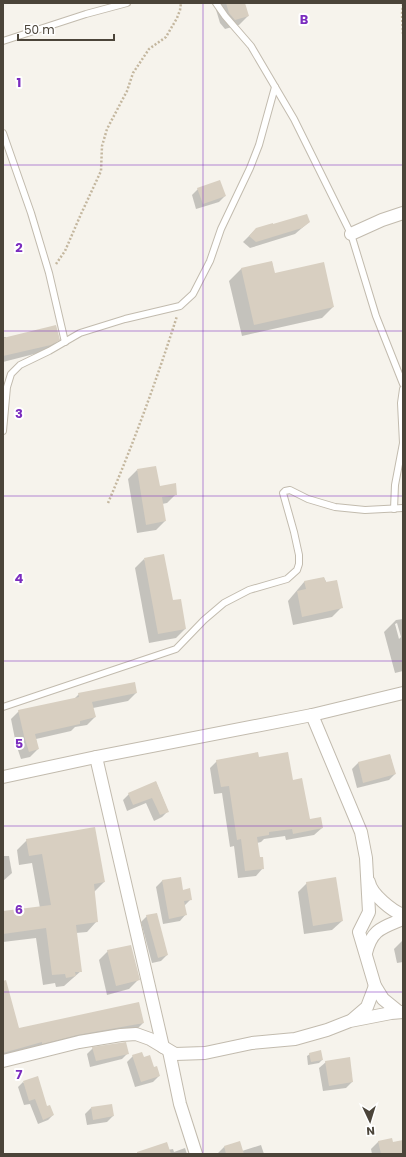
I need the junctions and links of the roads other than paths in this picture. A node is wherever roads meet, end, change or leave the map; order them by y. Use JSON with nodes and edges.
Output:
{"nodes":[{"id":1,"x":127,"y":3,"type":"edge"},
{"id":2,"x":216,"y":3,"type":"edge"},
{"id":3,"x":3,"y":42,"type":"edge"},
{"id":4,"x":275,"y":87,"type":"junction"},
{"id":5,"x":3,"y":133,"type":"edge"},
{"id":6,"x":403,"y":213,"type":"edge"},
{"id":7,"x":351,"y":234,"type":"junction"},
{"id":8,"x":65,"y":342,"type":"junction"},
{"id":9,"x":403,"y":384,"type":"edge"},
{"id":10,"x":403,"y":389,"type":"edge"},
{"id":11,"x":3,"y":431,"type":"edge"},
{"id":12,"x":403,"y":508,"type":"edge"},
{"id":13,"x":394,"y":509,"type":"junction"},
{"id":14,"x":403,"y":693,"type":"edge"},
{"id":15,"x":3,"y":707,"type":"edge"},
{"id":16,"x":312,"y":715,"type":"junction"},
{"id":17,"x":96,"y":757,"type":"junction"},
{"id":18,"x":3,"y":777,"type":"edge"},
{"id":19,"x":366,"y":858,"type":"junction"},
{"id":20,"x":403,"y":915,"type":"edge"},
{"id":21,"x":403,"y":919,"type":"edge"},
{"id":22,"x":366,"y":953,"type":"junction"},
{"id":23,"x":374,"y":986,"type":"junction"},
{"id":24,"x":401,"y":1012,"type":"edge"},
{"id":25,"x":350,"y":1021,"type":"junction"},
{"id":26,"x":166,"y":1049,"type":"junction"},
{"id":27,"x":3,"y":1061,"type":"edge"},
{"id":28,"x":196,"y":1154,"type":"edge"}],
"edges":[{"from":1,"to":3,"type":"lane"},
{"from":2,"to":4,"type":"lane"},
{"from":4,"to":7,"type":"lane"},
{"from":4,"to":8,"type":"lane"},
{"from":5,"to":8,"type":"lane"},
{"from":6,"to":7,"type":"street"},
{"from":7,"to":9,"type":"lane"},
{"from":8,"to":11,"type":"lane"},
{"from":10,"to":13,"type":"lane"},
{"from":12,"to":13,"type":"lane"},
{"from":13,"to":15,"type":"lane"},
{"from":14,"to":16,"type":"street"},
{"from":16,"to":17,"type":"street"},
{"from":16,"to":19,"type":"street"},
{"from":17,"to":18,"type":"street"},
{"from":17,"to":26,"type":"street"},
{"from":19,"to":20,"type":"street"},
{"from":19,"to":22,"type":"street"},
{"from":21,"to":22,"type":"street"},
{"from":22,"to":23,"type":"street"},
{"from":23,"to":24,"type":"street"},
{"from":23,"to":25,"type":"street"},
{"from":24,"to":25,"type":"street"},
{"from":25,"to":26,"type":"street"},
{"from":26,"to":27,"type":"street"},
{"from":26,"to":28,"type":"street"}]}
